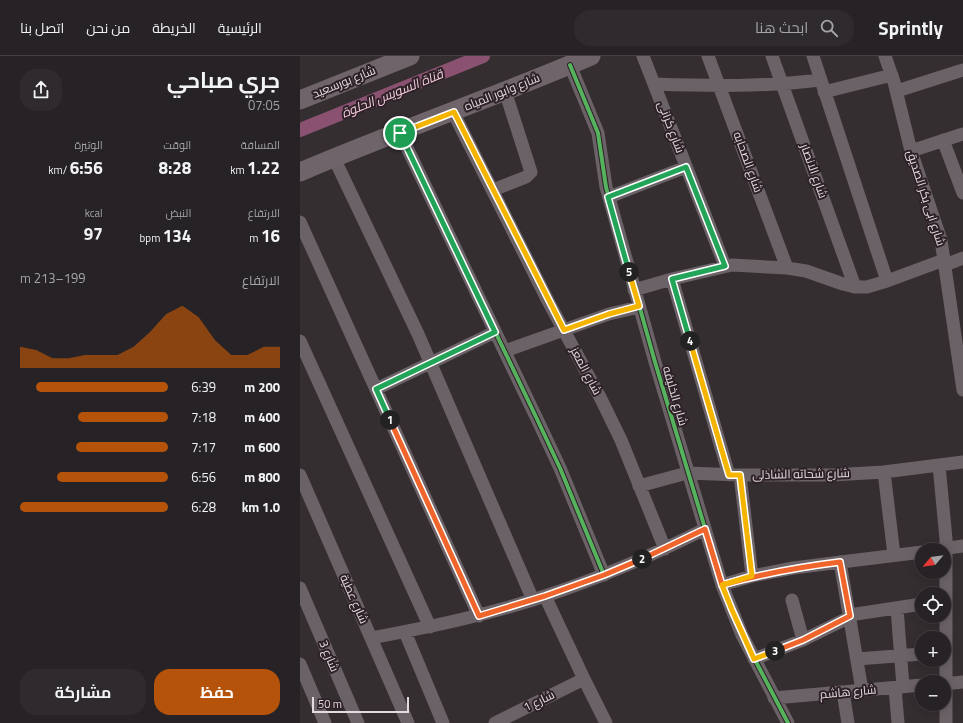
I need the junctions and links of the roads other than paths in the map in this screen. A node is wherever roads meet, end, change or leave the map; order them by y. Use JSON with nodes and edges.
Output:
{"nodes":[{"id":1,"x":410,"y":56,"type":"edge"},
{"id":2,"x":591,"y":56,"type":"edge"},
{"id":3,"x":643,"y":56,"type":"edge"},
{"id":4,"x":708,"y":56,"type":"edge"},
{"id":5,"x":772,"y":56,"type":"edge"},
{"id":6,"x":812,"y":56,"type":"edge"},
{"id":7,"x":885,"y":56,"type":"edge"},
{"id":8,"x":570,"y":65,"type":"junction"},
{"id":9,"x":963,"y":70,"type":"edge"},
{"id":10,"x":892,"y":75,"type":"junction"},
{"id":11,"x":820,"y":80,"type":"junction"},
{"id":12,"x":655,"y":84,"type":"junction"},
{"id":13,"x":782,"y":84,"type":"junction"},
{"id":14,"x":720,"y":86,"type":"junction"},
{"id":15,"x":505,"y":91,"type":"junction"},
{"id":16,"x":897,"y":91,"type":"junction"},
{"id":17,"x":824,"y":92,"type":"junction"},
{"id":18,"x":300,"y":100,"type":"edge"},
{"id":19,"x":454,"y":112,"type":"junction"},
{"id":20,"x":400,"y":133,"type":"junction"},
{"id":21,"x":963,"y":134,"type":"edge"},
{"id":22,"x":943,"y":140,"type":"junction"},
{"id":23,"x":910,"y":151,"type":"junction"},
{"id":24,"x":334,"y":158,"type":"junction"},
{"id":25,"x":686,"y":167,"type":"junction"},
{"id":26,"x":300,"y":172,"type":"edge"},
{"id":27,"x":493,"y":190,"type":"junction"},
{"id":28,"x":963,"y":193,"type":"edge"},
{"id":29,"x":608,"y":197,"type":"junction"},
{"id":30,"x":300,"y":222,"type":"edge"},
{"id":31,"x":963,"y":258,"type":"edge"},
{"id":32,"x":944,"y":263,"type":"junction"},
{"id":33,"x":725,"y":266,"type":"junction"},
{"id":34,"x":787,"y":268,"type":"junction"},
{"id":35,"x":672,"y":279,"type":"junction"},
{"id":36,"x":888,"y":281,"type":"junction"},
{"id":37,"x":855,"y":287,"type":"junction"},
{"id":38,"x":634,"y":290,"type":"junction"},
{"id":39,"x":639,"y":306,"type":"junction"},
{"id":40,"x":564,"y":330,"type":"junction"},
{"id":41,"x":495,"y":332,"type":"junction"},
{"id":42,"x":300,"y":341,"type":"edge"},
{"id":43,"x":505,"y":351,"type":"junction"},
{"id":44,"x":430,"y":363,"type":"junction"},
{"id":45,"x":963,"y":385,"type":"edge"},
{"id":46,"x":376,"y":389,"type":"junction"},
{"id":47,"x":963,"y":462,"type":"edge"},
{"id":48,"x":939,"y":466,"type":"junction"},
{"id":49,"x":884,"y":472,"type":"junction"},
{"id":50,"x":687,"y":473,"type":"junction"},
{"id":51,"x":300,"y":475,"type":"edge"},
{"id":52,"x":735,"y":475,"type":"junction"},
{"id":53,"x":639,"y":486,"type":"junction"},
{"id":54,"x":705,"y":529,"type":"junction"},
{"id":55,"x":942,"y":543,"type":"edge"},
{"id":56,"x":963,"y":546,"type":"edge"},
{"id":57,"x":951,"y":548,"type":"edge"},
{"id":58,"x":665,"y":549,"type":"junction"},
{"id":59,"x":915,"y":553,"type":"edge"},
{"id":60,"x":894,"y":555,"type":"junction"},
{"id":61,"x":840,"y":562,"type":"junction"},
{"id":62,"x":604,"y":575,"type":"junction"},
{"id":63,"x":752,"y":576,"type":"junction"},
{"id":64,"x":722,"y":585,"type":"junction"},
{"id":65,"x":300,"y":588,"type":"edge"},
{"id":66,"x":539,"y":598,"type":"junction"},
{"id":67,"x":792,"y":600,"type":"dead end"},
{"id":68,"x":915,"y":605,"type":"edge"},
{"id":69,"x":897,"y":608,"type":"junction"},
{"id":70,"x":479,"y":616,"type":"junction"},
{"id":71,"x":850,"y":616,"type":"junction"},
{"id":72,"x":430,"y":627,"type":"junction"},
{"id":73,"x":405,"y":632,"type":"junction"},
{"id":74,"x":371,"y":638,"type":"junction"},
{"id":75,"x":803,"y":640,"type":"junction"},
{"id":76,"x":915,"y":654,"type":"edge"},
{"id":77,"x":901,"y":655,"type":"junction"},
{"id":78,"x":754,"y":659,"type":"junction"},
{"id":79,"x":857,"y":659,"type":"junction"},
{"id":80,"x":300,"y":664,"type":"edge"},
{"id":81,"x":584,"y":679,"type":"junction"},
{"id":82,"x":963,"y":682,"type":"edge"},
{"id":83,"x":951,"y":683,"type":"edge"},
{"id":84,"x":915,"y":686,"type":"edge"},
{"id":85,"x":899,"y":687,"type":"junction"},
{"id":86,"x":862,"y":690,"type":"junction"},
{"id":87,"x":843,"y":692,"type":"junction"},
{"id":88,"x":774,"y":698,"type":"junction"},
{"id":89,"x":946,"y":711,"type":"edge"},
{"id":90,"x":518,"y":718,"type":"edge"},
{"id":91,"x":325,"y":723,"type":"edge"},
{"id":92,"x":358,"y":723,"type":"edge"},
{"id":93,"x":408,"y":723,"type":"edge"},
{"id":94,"x":443,"y":723,"type":"edge"},
{"id":95,"x":495,"y":723,"type":"edge"},
{"id":96,"x":606,"y":723,"type":"edge"},
{"id":97,"x":788,"y":723,"type":"edge"},
{"id":98,"x":848,"y":723,"type":"edge"},
{"id":99,"x":898,"y":723,"type":"edge"},
{"id":100,"x":946,"y":723,"type":"edge"}],
"edges":[{"from":1,"to":18,"type":"main road","name":"شارع بورسعيد"},
{"from":2,"to":8,"type":"main road","name":"شارع وابور المياه"},
{"from":3,"to":12,"type":"street","name":"شارع كرانى"},
{"from":4,"to":14,"type":"street","name":"شارع الصحابه"},
{"from":5,"to":13,"type":"street","name":"شارع الانصار"},
{"from":6,"to":11,"type":"street"},
{"from":7,"to":10,"type":"street","name":"شارع ابى بكر الصديق"},
{"from":8,"to":15,"type":"main road","name":"شارع وابور المياه"},
{"from":8,"to":29,"type":"street","name":"شارع الخليفه"},
{"from":9,"to":16,"type":"street"},
{"from":10,"to":16,"type":"street","name":"شارع ابى بكر الصديق"},
{"from":10,"to":17,"type":"street"},
{"from":11,"to":13,"type":"street"},
{"from":11,"to":17,"type":"street"},
{"from":12,"to":14,"type":"street"},
{"from":12,"to":25,"type":"street","name":"شارع كرانى"},
{"from":13,"to":14,"type":"street"},
{"from":13,"to":37,"type":"street","name":"شارع الانصار"},
{"from":14,"to":34,"type":"street","name":"شارع الصحابه"},
{"from":15,"to":19,"type":"main road","name":"شارع وابور المياه"},
{"from":15,"to":27,"type":"street"},
{"from":16,"to":23,"type":"street","name":"شارع ابى بكر الصديق"},
{"from":17,"to":36,"type":"street"},
{"from":19,"to":20,"type":"main road","name":"شارع وابور المياه"},
{"from":19,"to":27,"type":"street","name":"شارع المعز"},
{"from":20,"to":24,"type":"main road","name":"شارع وابور المياه"},
{"from":20,"to":41,"type":"street"},
{"from":21,"to":22,"type":"street"},
{"from":22,"to":23,"type":"street"},
{"from":22,"to":28,"type":"street"},
{"from":23,"to":32,"type":"street","name":"شارع ابى بكر الصديق"},
{"from":24,"to":26,"type":"main road","name":"شارع وابور المياه"},
{"from":24,"to":44,"type":"street"},
{"from":25,"to":29,"type":"street"},
{"from":25,"to":33,"type":"street","name":"شارع كرانى"},
{"from":27,"to":40,"type":"street","name":"شارع المعز"},
{"from":29,"to":38,"type":"street","name":"شارع الخليفه"},
{"from":30,"to":46,"type":"street"},
{"from":31,"to":32,"type":"street"},
{"from":32,"to":36,"type":"street"},
{"from":32,"to":45,"type":"street","name":"شارع ابى بكر الصديق"},
{"from":33,"to":34,"type":"street"},
{"from":33,"to":35,"type":"street"},
{"from":34,"to":37,"type":"street"},
{"from":35,"to":38,"type":"street"},
{"from":35,"to":52,"type":"street"},
{"from":36,"to":37,"type":"street"},
{"from":38,"to":39,"type":"street","name":"شارع الخليفه"},
{"from":39,"to":40,"type":"street"},
{"from":39,"to":50,"type":"street","name":"شارع الخليفه"},
{"from":40,"to":43,"type":"street"},
{"from":40,"to":53,"type":"street","name":"شارع المعز"},
{"from":41,"to":43,"type":"street"},
{"from":41,"to":44,"type":"street"},
{"from":42,"to":72,"type":"street"},
{"from":43,"to":62,"type":"street"},
{"from":44,"to":46,"type":"street"},
{"from":44,"to":66,"type":"street"},
{"from":46,"to":70,"type":"street"},
{"from":47,"to":48,"type":"street","name":"شارع شحاته الشاذلى"},
{"from":48,"to":49,"type":"street","name":"شارع شحاته الشاذلى"},
{"from":48,"to":55,"type":"street"},
{"from":49,"to":52,"type":"street","name":"شارع شحاته الشاذلى"},
{"from":49,"to":60,"type":"street"},
{"from":50,"to":52,"type":"street","name":"شارع شحاته الشاذلى"},
{"from":50,"to":53,"type":"street","name":"شارع شحاته الشاذلى"},
{"from":50,"to":54,"type":"street","name":"شارع الخليفه"},
{"from":51,"to":74,"type":"street","name":"شارع عطية"},
{"from":52,"to":63,"type":"street"},
{"from":53,"to":58,"type":"street","name":"شارع المعز"},
{"from":54,"to":58,"type":"street"},
{"from":54,"to":64,"type":"street","name":"شارع الخليفه"},
{"from":56,"to":57,"type":"street"},
{"from":58,"to":62,"type":"street"},
{"from":59,"to":60,"type":"street"},
{"from":60,"to":61,"type":"street"},
{"from":61,"to":63,"type":"street"},
{"from":61,"to":71,"type":"street"},
{"from":62,"to":66,"type":"street"},
{"from":63,"to":64,"type":"street"},
{"from":64,"to":78,"type":"street","name":"شارع الخليفه"},
{"from":65,"to":92,"type":"street","name":"شارع 3"},
{"from":66,"to":70,"type":"street"},
{"from":66,"to":81,"type":"street"},
{"from":67,"to":75,"type":"street"},
{"from":68,"to":69,"type":"street"},
{"from":69,"to":71,"type":"street"},
{"from":69,"to":77,"type":"street"},
{"from":70,"to":72,"type":"street"},
{"from":71,"to":75,"type":"street"},
{"from":71,"to":79,"type":"street"},
{"from":72,"to":73,"type":"street"},
{"from":73,"to":74,"type":"street"},
{"from":73,"to":94,"type":"street"},
{"from":74,"to":93,"type":"street","name":"شارع عطية"},
{"from":75,"to":78,"type":"street"},
{"from":76,"to":77,"type":"street"},
{"from":77,"to":79,"type":"street"},
{"from":77,"to":85,"type":"street"},
{"from":78,"to":88,"type":"street","name":"شارع الخليفه"},
{"from":79,"to":86,"type":"street"},
{"from":80,"to":91,"type":"street"},
{"from":81,"to":90,"type":"street","name":"شارع 1"},
{"from":81,"to":96,"type":"street"},
{"from":82,"to":83,"type":"street"},
{"from":84,"to":85,"type":"street","name":"شارع هاشم"},
{"from":85,"to":86,"type":"street","name":"شارع هاشم"},
{"from":85,"to":99,"type":"street"},
{"from":86,"to":87,"type":"street","name":"شارع هاشم"},
{"from":87,"to":88,"type":"street","name":"شارع هاشم"},
{"from":87,"to":98,"type":"street"},
{"from":88,"to":97,"type":"street","name":"شارع الخليفه"},
{"from":89,"to":100,"type":"street"},
{"from":90,"to":95,"type":"street","name":"شارع 1"}]}
